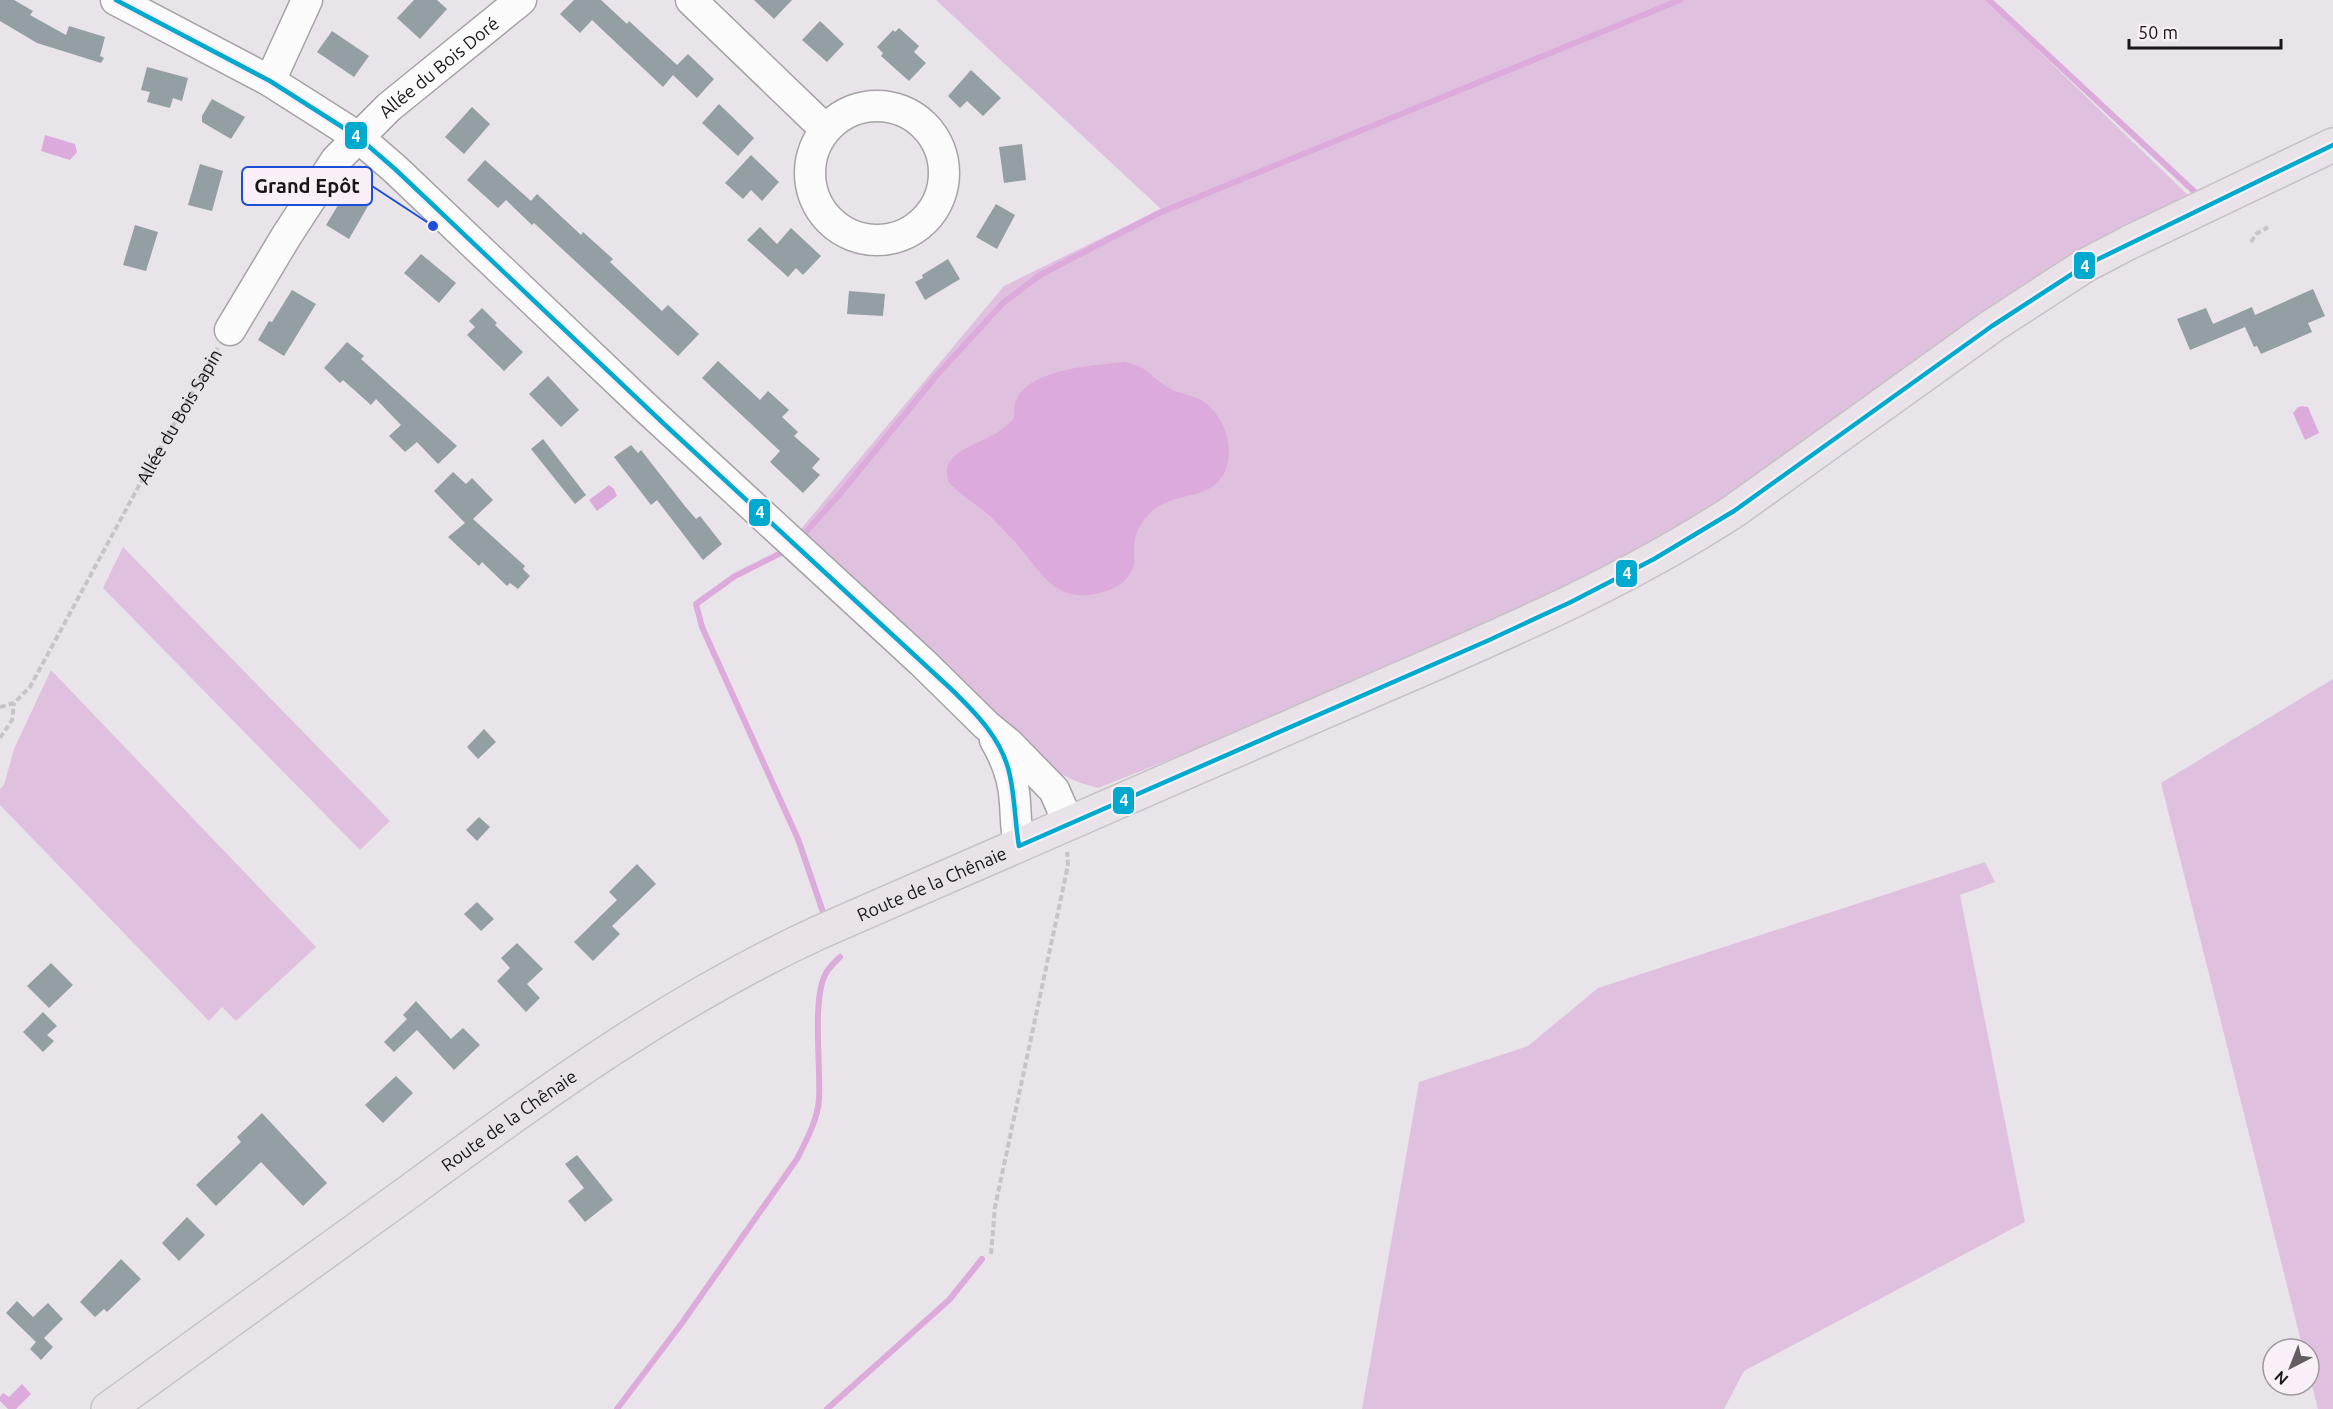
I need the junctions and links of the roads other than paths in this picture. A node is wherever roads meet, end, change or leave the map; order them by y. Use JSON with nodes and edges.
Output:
{"nodes":[{"id":1,"x":116,"y":0,"type":"edge"},
{"id":2,"x":307,"y":0,"type":"edge"},
{"id":3,"x":520,"y":0,"type":"edge"},
{"id":4,"x":691,"y":0,"type":"edge"},
{"id":5,"x":270,"y":81,"type":"junction"},
{"id":6,"x":825,"y":129,"type":"junction"},
{"id":7,"x":358,"y":137,"type":"junction"},
{"id":8,"x":2333,"y":145,"type":"edge"},
{"id":9,"x":230,"y":330,"type":"road end"},
{"id":10,"x":986,"y":725,"type":"junction"},
{"id":11,"x":1065,"y":826,"type":"junction"},
{"id":12,"x":1019,"y":846,"type":"junction"},
{"id":13,"x":108,"y":1409,"type":"edge"}],
"edges":[{"from":1,"to":5,"type":"street"},
{"from":2,"to":5,"type":"street"},
{"from":3,"to":7,"type":"street","name":"Allée du Bois Doré"},
{"from":4,"to":6,"type":"street"},
{"from":5,"to":7,"type":"street"},
{"from":6,"to":6,"type":"street"},
{"from":7,"to":9,"type":"street","name":"Allée du Bois Sapin"},
{"from":7,"to":10,"type":"street"},
{"from":8,"to":11,"type":"main road","name":"Route de la Chênaie"},
{"from":10,"to":11,"type":"street"},
{"from":10,"to":12,"type":"street"},
{"from":11,"to":12,"type":"main road","name":"Route de la Chênaie"},
{"from":12,"to":13,"type":"main road","name":"Route de la Chênaie"}]}
